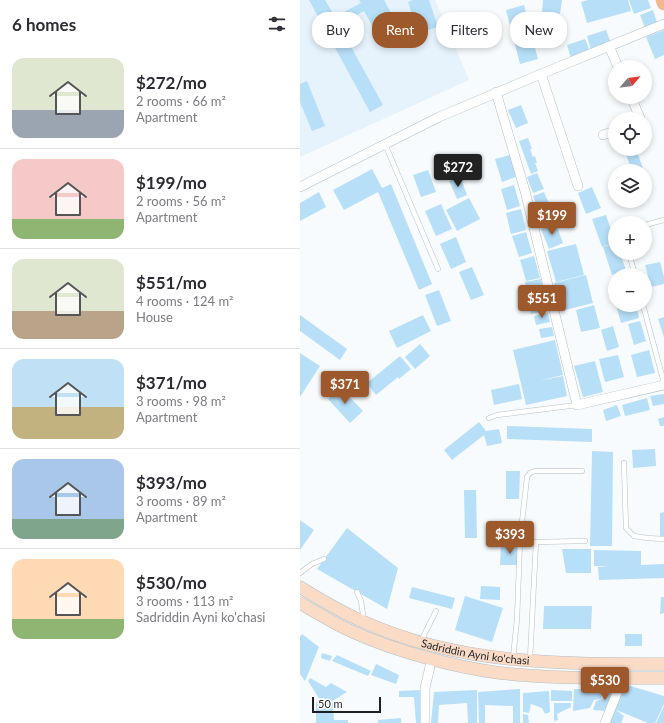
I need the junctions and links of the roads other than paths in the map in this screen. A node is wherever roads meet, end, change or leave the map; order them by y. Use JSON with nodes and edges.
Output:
{"nodes":[{"id":1,"x":663,"y":0,"type":"edge"},
{"id":2,"x":664,"y":3,"type":"edge"},
{"id":3,"x":664,"y":24,"type":"edge"},
{"id":4,"x":609,"y":46,"type":"junction"},
{"id":5,"x":615,"y":60,"type":"edge"},
{"id":6,"x":541,"y":74,"type":"junction"},
{"id":7,"x":496,"y":92,"type":"junction"},
{"id":8,"x":608,"y":133,"type":"edge"},
{"id":9,"x":603,"y":135,"type":"dead end"},
{"id":10,"x":385,"y":144,"type":"junction"},
{"id":11,"x":578,"y":186,"type":"dead end"},
{"id":12,"x":300,"y":187,"type":"edge"},
{"id":13,"x":664,"y":220,"type":"edge"},
{"id":14,"x":652,"y":223,"type":"edge"},
{"id":15,"x":438,"y":269,"type":"dead end"},
{"id":16,"x":645,"y":312,"type":"edge"},
{"id":17,"x":664,"y":384,"type":"edge"},
{"id":18,"x":577,"y":404,"type":"junction"},
{"id":19,"x":489,"y":418,"type":"dead end"},
{"id":20,"x":624,"y":463,"type":"dead end"},
{"id":21,"x":582,"y":471,"type":"dead end"},
{"id":22,"x":664,"y":539,"type":"edge"},
{"id":23,"x":520,"y":540,"type":"junction"},
{"id":24,"x":585,"y":541,"type":"dead end"},
{"id":25,"x":536,"y":542,"type":"junction"},
{"id":26,"x":324,"y":559,"type":"dead end"},
{"id":27,"x":300,"y":573,"type":"edge"},
{"id":28,"x":300,"y":587,"type":"edge"},
{"id":29,"x":357,"y":592,"type":"dead end"},
{"id":30,"x":300,"y":603,"type":"edge"},
{"id":31,"x":436,"y":610,"type":"dead end"},
{"id":32,"x":364,"y":622,"type":"junction"},
{"id":33,"x":421,"y":642,"type":"junction"},
{"id":34,"x":432,"y":658,"type":"junction"},
{"id":35,"x":513,"y":660,"type":"junction"},
{"id":36,"x":530,"y":661,"type":"junction"},
{"id":37,"x":664,"y":664,"type":"edge"},
{"id":38,"x":623,"y":678,"type":"junction"},
{"id":39,"x":664,"y":678,"type":"edge"},
{"id":40,"x":425,"y":723,"type":"edge"},
{"id":41,"x":605,"y":723,"type":"edge"}],
"edges":[{"from":1,"to":2,"type":"main road"},
{"from":3,"to":4,"type":"street"},
{"from":4,"to":5,"type":"street"},
{"from":4,"to":6,"type":"street"},
{"from":6,"to":7,"type":"street"},
{"from":6,"to":11,"type":"street"},
{"from":7,"to":10,"type":"street"},
{"from":7,"to":18,"type":"street"},
{"from":8,"to":9,"type":"street"},
{"from":10,"to":12,"type":"street"},
{"from":10,"to":15,"type":"lane"},
{"from":13,"to":14,"type":"lane"},
{"from":16,"to":17,"type":"lane"},
{"from":17,"to":18,"type":"street"},
{"from":18,"to":19,"type":"lane"},
{"from":20,"to":22,"type":"lane"},
{"from":21,"to":23,"type":"lane"},
{"from":23,"to":25,"type":"lane"},
{"from":23,"to":35,"type":"lane"},
{"from":24,"to":25,"type":"lane"},
{"from":25,"to":36,"type":"lane"},
{"from":26,"to":27,"type":"lane"},
{"from":28,"to":32,"type":"main road","name":"Sadriddin Ayni ko'chasi"},
{"from":29,"to":32,"type":"lane"},
{"from":30,"to":34,"type":"main road","name":"Sadriddin Ayni ko'chasi"},
{"from":31,"to":33,"type":"lane"},
{"from":32,"to":33,"type":"main road","name":"Sadriddin Ayni ko'chasi"},
{"from":33,"to":35,"type":"main road","name":"Sadriddin Ayni ko'chasi"},
{"from":34,"to":38,"type":"main road","name":"Sadriddin Ayni ko'chasi"},
{"from":34,"to":40,"type":"street"},
{"from":35,"to":36,"type":"main road","name":"Sadriddin Ayni ko'chasi"},
{"from":36,"to":37,"type":"main road","name":"Sadriddin Ayni ko'chasi"},
{"from":38,"to":39,"type":"main road","name":"Sadriddin Ayni ko'chasi"},
{"from":38,"to":41,"type":"street"}]}
